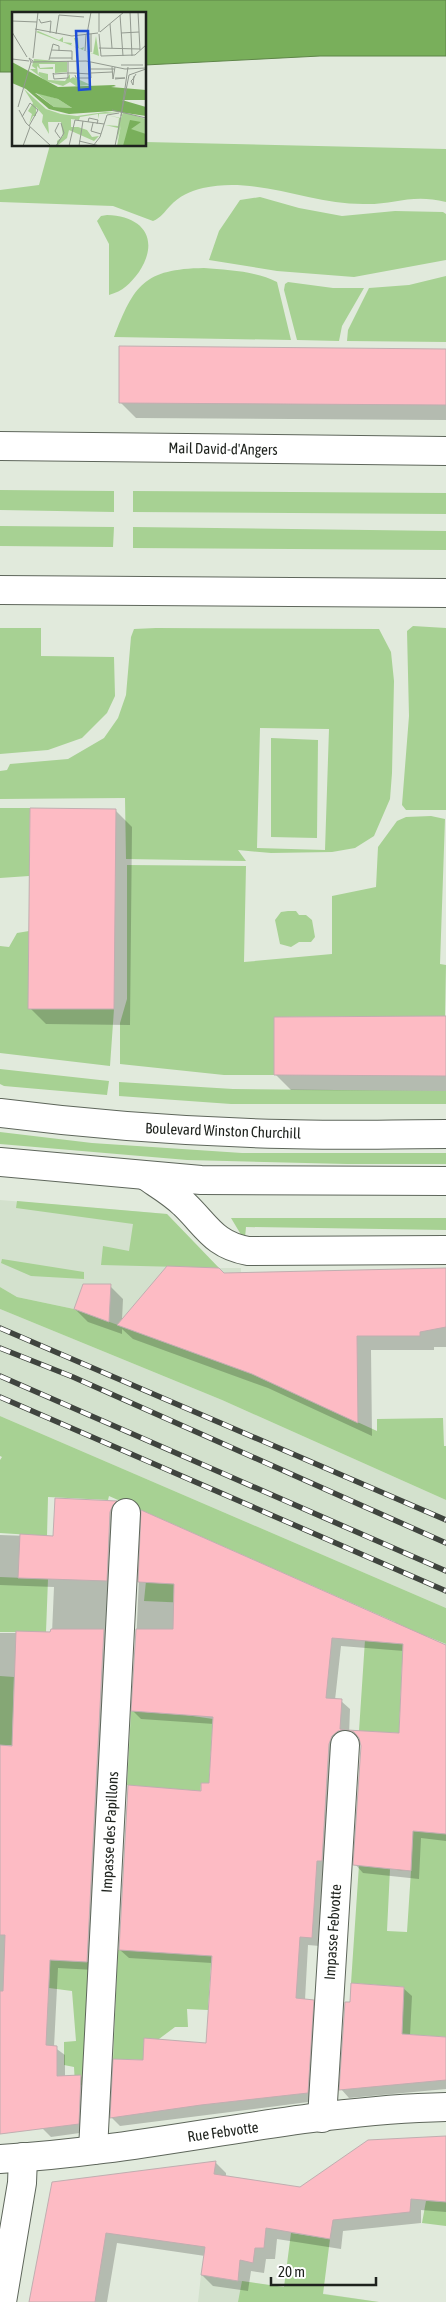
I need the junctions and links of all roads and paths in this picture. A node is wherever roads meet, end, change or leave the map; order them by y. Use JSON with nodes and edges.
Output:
{"nodes":[{"id":1,"x":0,"y":446,"type":"edge"},
{"id":2,"x":446,"y":451,"type":"edge"},
{"id":3,"x":0,"y":590,"type":"edge"},
{"id":4,"x":446,"y":593,"type":"edge"},
{"id":5,"x":0,"y":1113,"type":"edge"},
{"id":6,"x":446,"y":1134,"type":"edge"},
{"id":7,"x":0,"y":1162,"type":"edge"},
{"id":8,"x":146,"y":1176,"type":"junction"},
{"id":9,"x":446,"y":1181,"type":"edge"},
{"id":10,"x":446,"y":1250,"type":"edge"},
{"id":11,"x":126,"y":1513,"type":"dead end"},
{"id":12,"x":345,"y":1746,"type":"dead end"},
{"id":13,"x":446,"y":2107,"type":"edge"},
{"id":14,"x":322,"y":2118,"type":"junction"},
{"id":15,"x":93,"y":2150,"type":"junction"},
{"id":16,"x":11,"y":2158,"type":"edge"},
{"id":17,"x":2,"y":2302,"type":"edge"}],
"edges":[{"from":1,"to":2,"type":"street","name":"Mail David-d'Angers"},
{"from":3,"to":4,"type":"street"},
{"from":5,"to":6,"type":"street","name":"Boulevard Winston Churchill"},
{"from":7,"to":8,"type":"street"},
{"from":8,"to":9,"type":"street"},
{"from":8,"to":10,"type":"street"},
{"from":11,"to":15,"type":"street","name":"Impasse des Papillons"},
{"from":12,"to":14,"type":"street","name":"Impasse Febvotte"},
{"from":13,"to":14,"type":"street","name":"Rue Febvotte"},
{"from":14,"to":15,"type":"street","name":"Rue Febvotte"},
{"from":15,"to":16,"type":"street","name":"Rue Febvotte"},
{"from":16,"to":17,"type":"street"}]}
